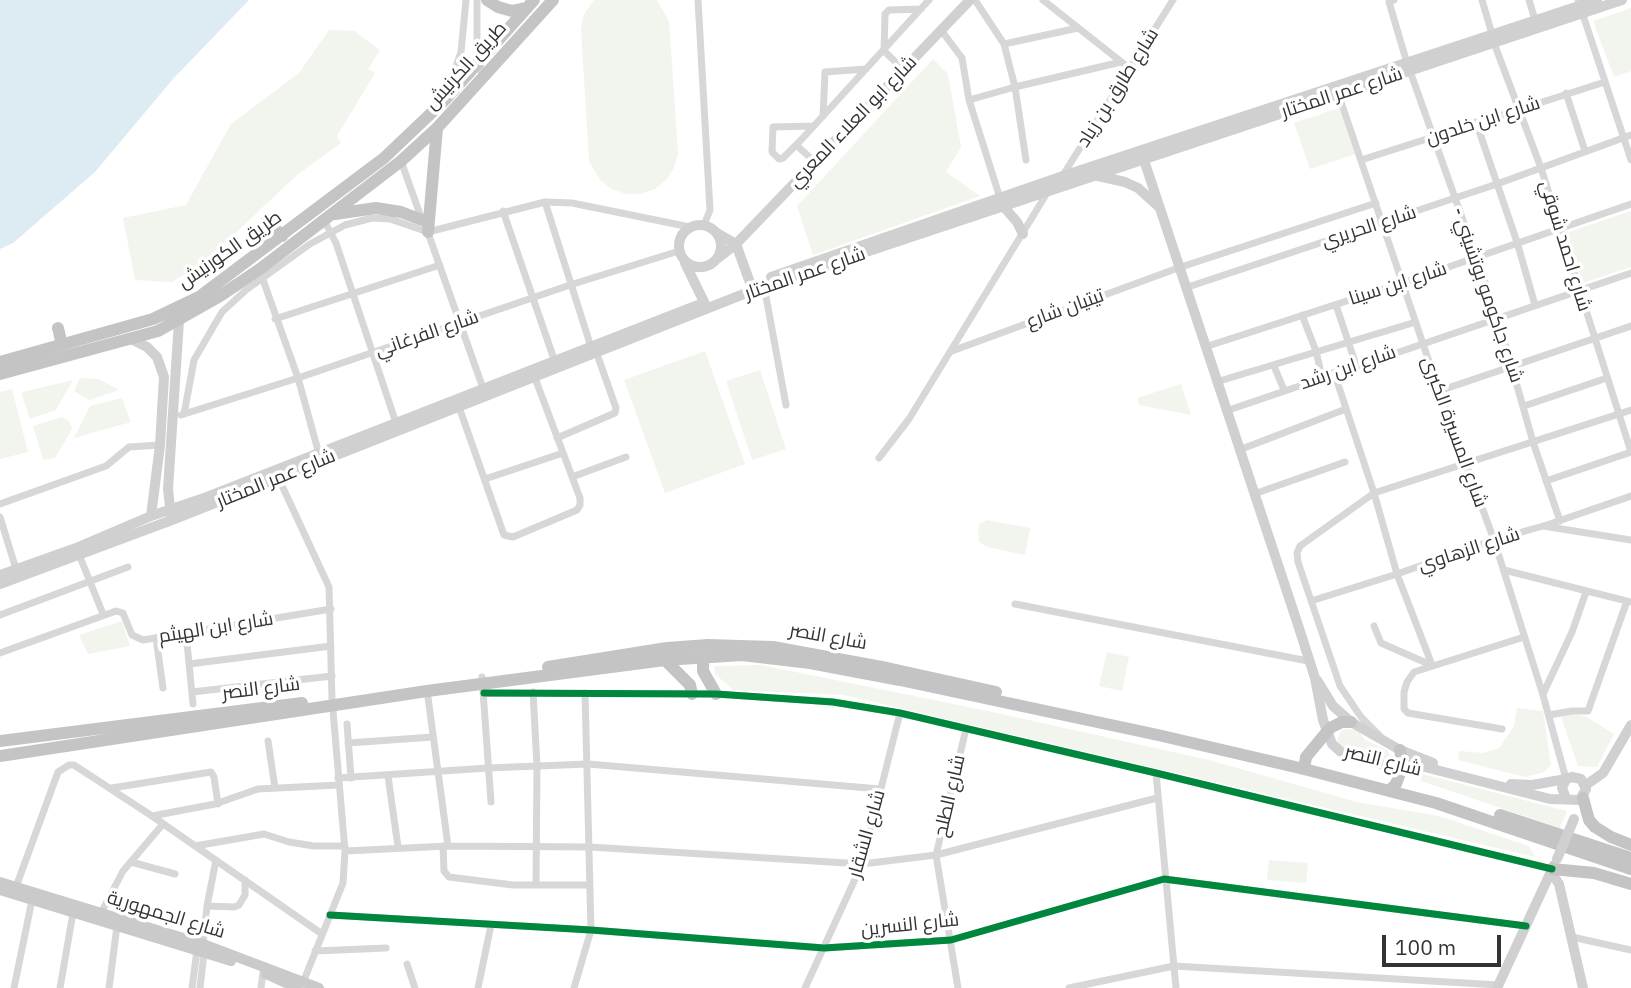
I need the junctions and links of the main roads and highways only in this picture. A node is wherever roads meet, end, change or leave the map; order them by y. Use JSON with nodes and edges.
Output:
{"nodes":[{"id":1,"x":487,"y":0,"type":"edge"},
{"id":2,"x":553,"y":0,"type":"edge"},
{"id":3,"x":972,"y":0,"type":"edge"},
{"id":4,"x":1597,"y":0,"type":"edge"},
{"id":5,"x":1622,"y":0,"type":"edge"},
{"id":6,"x":531,"y":4,"type":"edge"},
{"id":7,"x":1580,"y":6,"type":"edge"},
{"id":8,"x":1493,"y":38,"type":"junction"},
{"id":9,"x":444,"y":101,"type":"joint"},
{"id":10,"x":436,"y":128,"type":"junction"},
{"id":11,"x":1142,"y":154,"type":"junction"},
{"id":12,"x":1094,"y":176,"type":"junction"},
{"id":13,"x":1002,"y":202,"type":"junction"},
{"id":14,"x":1159,"y":207,"type":"junction"},
{"id":15,"x":267,"y":220,"type":"dead end"},
{"id":16,"x":328,"y":222,"type":"junction"},
{"id":17,"x":717,"y":233,"type":"junction"},
{"id":18,"x":1023,"y":234,"type":"road end"},
{"id":19,"x":282,"y":236,"type":"junction"},
{"id":20,"x":736,"y":244,"type":"junction"},
{"id":21,"x":681,"y":255,"type":"junction"},
{"id":22,"x":718,"y":258,"type":"junction"},
{"id":23,"x":752,"y":288,"type":"junction"},
{"id":24,"x":706,"y":305,"type":"junction"},
{"id":25,"x":179,"y":321,"type":"junction"},
{"id":26,"x":58,"y":328,"type":"dead end"},
{"id":27,"x":131,"y":339,"type":"junction"},
{"id":28,"x":62,"y":345,"type":"junction"},
{"id":29,"x":594,"y":351,"type":"junction"},
{"id":30,"x":0,"y":362,"type":"edge"},
{"id":31,"x":0,"y":374,"type":"edge"},
{"id":32,"x":484,"y":393,"type":"junction"},
{"id":33,"x":232,"y":491,"type":"junction"},
{"id":34,"x":171,"y":515,"type":"junction"},
{"id":35,"x":151,"y":516,"type":"junction"},
{"id":36,"x":78,"y":551,"type":"junction"},
{"id":37,"x":0,"y":575,"type":"edge"},
{"id":38,"x":0,"y":584,"type":"edge"},
{"id":39,"x":702,"y":657,"type":"junction"},
{"id":40,"x":665,"y":660,"type":"junction"},
{"id":41,"x":1315,"y":678,"type":"junction"},
{"id":42,"x":483,"y":685,"type":"junction"},
{"id":43,"x":692,"y":694,"type":"road end"},
{"id":44,"x":716,"y":694,"type":"road end"},
{"id":45,"x":333,"y":703,"type":"junction"},
{"id":46,"x":1351,"y":722,"type":"junction"},
{"id":47,"x":1631,"y":725,"type":"edge"},
{"id":48,"x":1326,"y":731,"type":"junction"},
{"id":49,"x":0,"y":741,"type":"edge"},
{"id":50,"x":1394,"y":747,"type":"junction"},
{"id":51,"x":8,"y":756,"type":"edge"},
{"id":52,"x":1304,"y":765,"type":"junction"},
{"id":53,"x":1403,"y":765,"type":"junction"},
{"id":54,"x":1566,"y":779,"type":"junction"},
{"id":55,"x":1393,"y":787,"type":"junction"},
{"id":56,"x":1577,"y":796,"type":"junction"},
{"id":57,"x":1631,"y":845,"type":"edge"},
{"id":58,"x":1631,"y":858,"type":"edge"},
{"id":59,"x":1553,"y":868,"type":"junction"},
{"id":60,"x":1631,"y":869,"type":"edge"},
{"id":61,"x":0,"y":882,"type":"edge"},
{"id":62,"x":1631,"y":884,"type":"edge"},
{"id":63,"x":0,"y":890,"type":"edge"},
{"id":64,"x":202,"y":949,"type":"junction"},
{"id":65,"x":300,"y":986,"type":"edge"},
{"id":66,"x":1498,"y":986,"type":"edge"},
{"id":67,"x":319,"y":988,"type":"edge"},
{"id":68,"x":1583,"y":988,"type":"edge"}],
"edges":[{"from":1,"to":6,"type":"highway"},
{"from":2,"to":10,"type":"highway","name":"طريق الكرنيش"},
{"from":3,"to":20,"type":"main road","name":"شارع ابو العلاء المعري"},
{"from":4,"to":7,"type":"main road","name":"شارع عمر المختار"},
{"from":5,"to":7,"type":"main road","name":"شارع عمر المختار"},
{"from":6,"to":9,"type":"highway","name":"طريق الكرنيش"},
{"from":7,"to":8,"type":"main road","name":"شارع عمر المختار"},
{"from":7,"to":8,"type":"main road","name":"شارع عمر المختار"},
{"from":8,"to":11,"type":"main road","name":"شارع عمر المختار"},
{"from":9,"to":19,"type":"highway","name":"طريق الكورنيش"},
{"from":10,"to":16,"type":"highway","name":"طريق الكورنيش"},
{"from":10,"to":16,"type":"highway"},
{"from":11,"to":12,"type":"main road","name":"شارع عمر المختار"},
{"from":11,"to":13,"type":"main road","name":"شارع عمر المختار"},
{"from":11,"to":14,"type":"main road"},
{"from":12,"to":13,"type":"main road","name":"شارع عمر المختار"},
{"from":12,"to":14,"type":"main road"},
{"from":13,"to":18,"type":"main road"},
{"from":13,"to":23,"type":"main road","name":"شارع عمر المختار"},
{"from":13,"to":23,"type":"main road","name":"شارع عمر المختار"},
{"from":14,"to":41,"type":"main road"},
{"from":15,"to":19,"type":"highway"},
{"from":16,"to":25,"type":"highway","name":"طريق الكورنيش"},
{"from":17,"to":20,"type":"main road"},
{"from":17,"to":21,"type":"main road"},
{"from":17,"to":22,"type":"main road"},
{"from":19,"to":28,"type":"highway","name":"طريق الكورنيش"},
{"from":20,"to":22,"type":"main road","name":"شارع ابو العلاء المعري"},
{"from":20,"to":23,"type":"main road"},
{"from":21,"to":22,"type":"main road"},
{"from":21,"to":24,"type":"main road"},
{"from":23,"to":24,"type":"main road","name":"شارع عمر المختار"},
{"from":24,"to":29,"type":"main road","name":"شارع عمر المختار"},
{"from":25,"to":27,"type":"highway","name":"طريق الكورنيش"},
{"from":25,"to":34,"type":"main road"},
{"from":26,"to":28,"type":"highway"},
{"from":27,"to":31,"type":"highway","name":"طريق الكورنيش"},
{"from":27,"to":35,"type":"main road"},
{"from":28,"to":30,"type":"highway","name":"طريق الكورنيش"},
{"from":29,"to":32,"type":"main road","name":"شارع عمر المختار"},
{"from":29,"to":32,"type":"main road","name":"شارع عمر المختار"},
{"from":32,"to":33,"type":"main road","name":"شارع عمر المختار"},
{"from":32,"to":33,"type":"main road","name":"شارع عمر المختار"},
{"from":33,"to":34,"type":"main road","name":"شارع عمر المختار"},
{"from":34,"to":35,"type":"main road","name":"شارع عمر المختار"},
{"from":34,"to":36,"type":"main road","name":"شارع عمر المختار"},
{"from":35,"to":36,"type":"main road","name":"شارع عمر المختار"},
{"from":36,"to":37,"type":"main road","name":"شارع عمر المختار"},
{"from":36,"to":38,"type":"main road","name":"شارع عمر المختار"},
{"from":39,"to":40,"type":"highway","name":"شارع النصر"},
{"from":39,"to":44,"type":"highway"},
{"from":39,"to":52,"type":"highway","name":"شارع النصر"},
{"from":40,"to":42,"type":"highway","name":"شارع النصر"},
{"from":40,"to":43,"type":"highway"},
{"from":41,"to":46,"type":"main road"},
{"from":41,"to":48,"type":"main road"},
{"from":42,"to":45,"type":"highway","name":"شارع النصر"},
{"from":42,"to":52,"type":"highway","name":"شارع النصر"},
{"from":45,"to":49,"type":"highway","name":"شارع النصر"},
{"from":45,"to":51,"type":"highway","name":"شارع النصر"},
{"from":46,"to":48,"type":"highway"},
{"from":46,"to":50,"type":"main road"},
{"from":47,"to":56,"type":"main road"},
{"from":48,"to":52,"type":"highway"},
{"from":48,"to":53,"type":"main road"},
{"from":50,"to":53,"type":"highway"},
{"from":50,"to":54,"type":"main road"},
{"from":52,"to":55,"type":"highway","name":"شارع النصر"},
{"from":53,"to":55,"type":"highway"},
{"from":53,"to":56,"type":"main road"},
{"from":54,"to":56,"type":"main road"},
{"from":54,"to":56,"type":"main road"},
{"from":55,"to":58,"type":"highway","name":"شارع النصر"},
{"from":55,"to":60,"type":"highway","name":"شارع النصر"},
{"from":56,"to":57,"type":"highway"},
{"from":56,"to":59,"type":"main road","bridge":true},
{"from":59,"to":62,"type":"highway"},
{"from":59,"to":66,"type":"main road"},
{"from":59,"to":68,"type":"main road"},
{"from":61,"to":64,"type":"main road","name":"شارع الجمهورية"},
{"from":63,"to":64,"type":"main road","name":"شارع الجمهورية"},
{"from":64,"to":65,"type":"main road","name":"شارع الجمهورية"},
{"from":64,"to":65,"type":"main road","name":"شارع الجمهورية"},
{"from":65,"to":67,"type":"main road","name":"شارع الجمهورية"}]}
